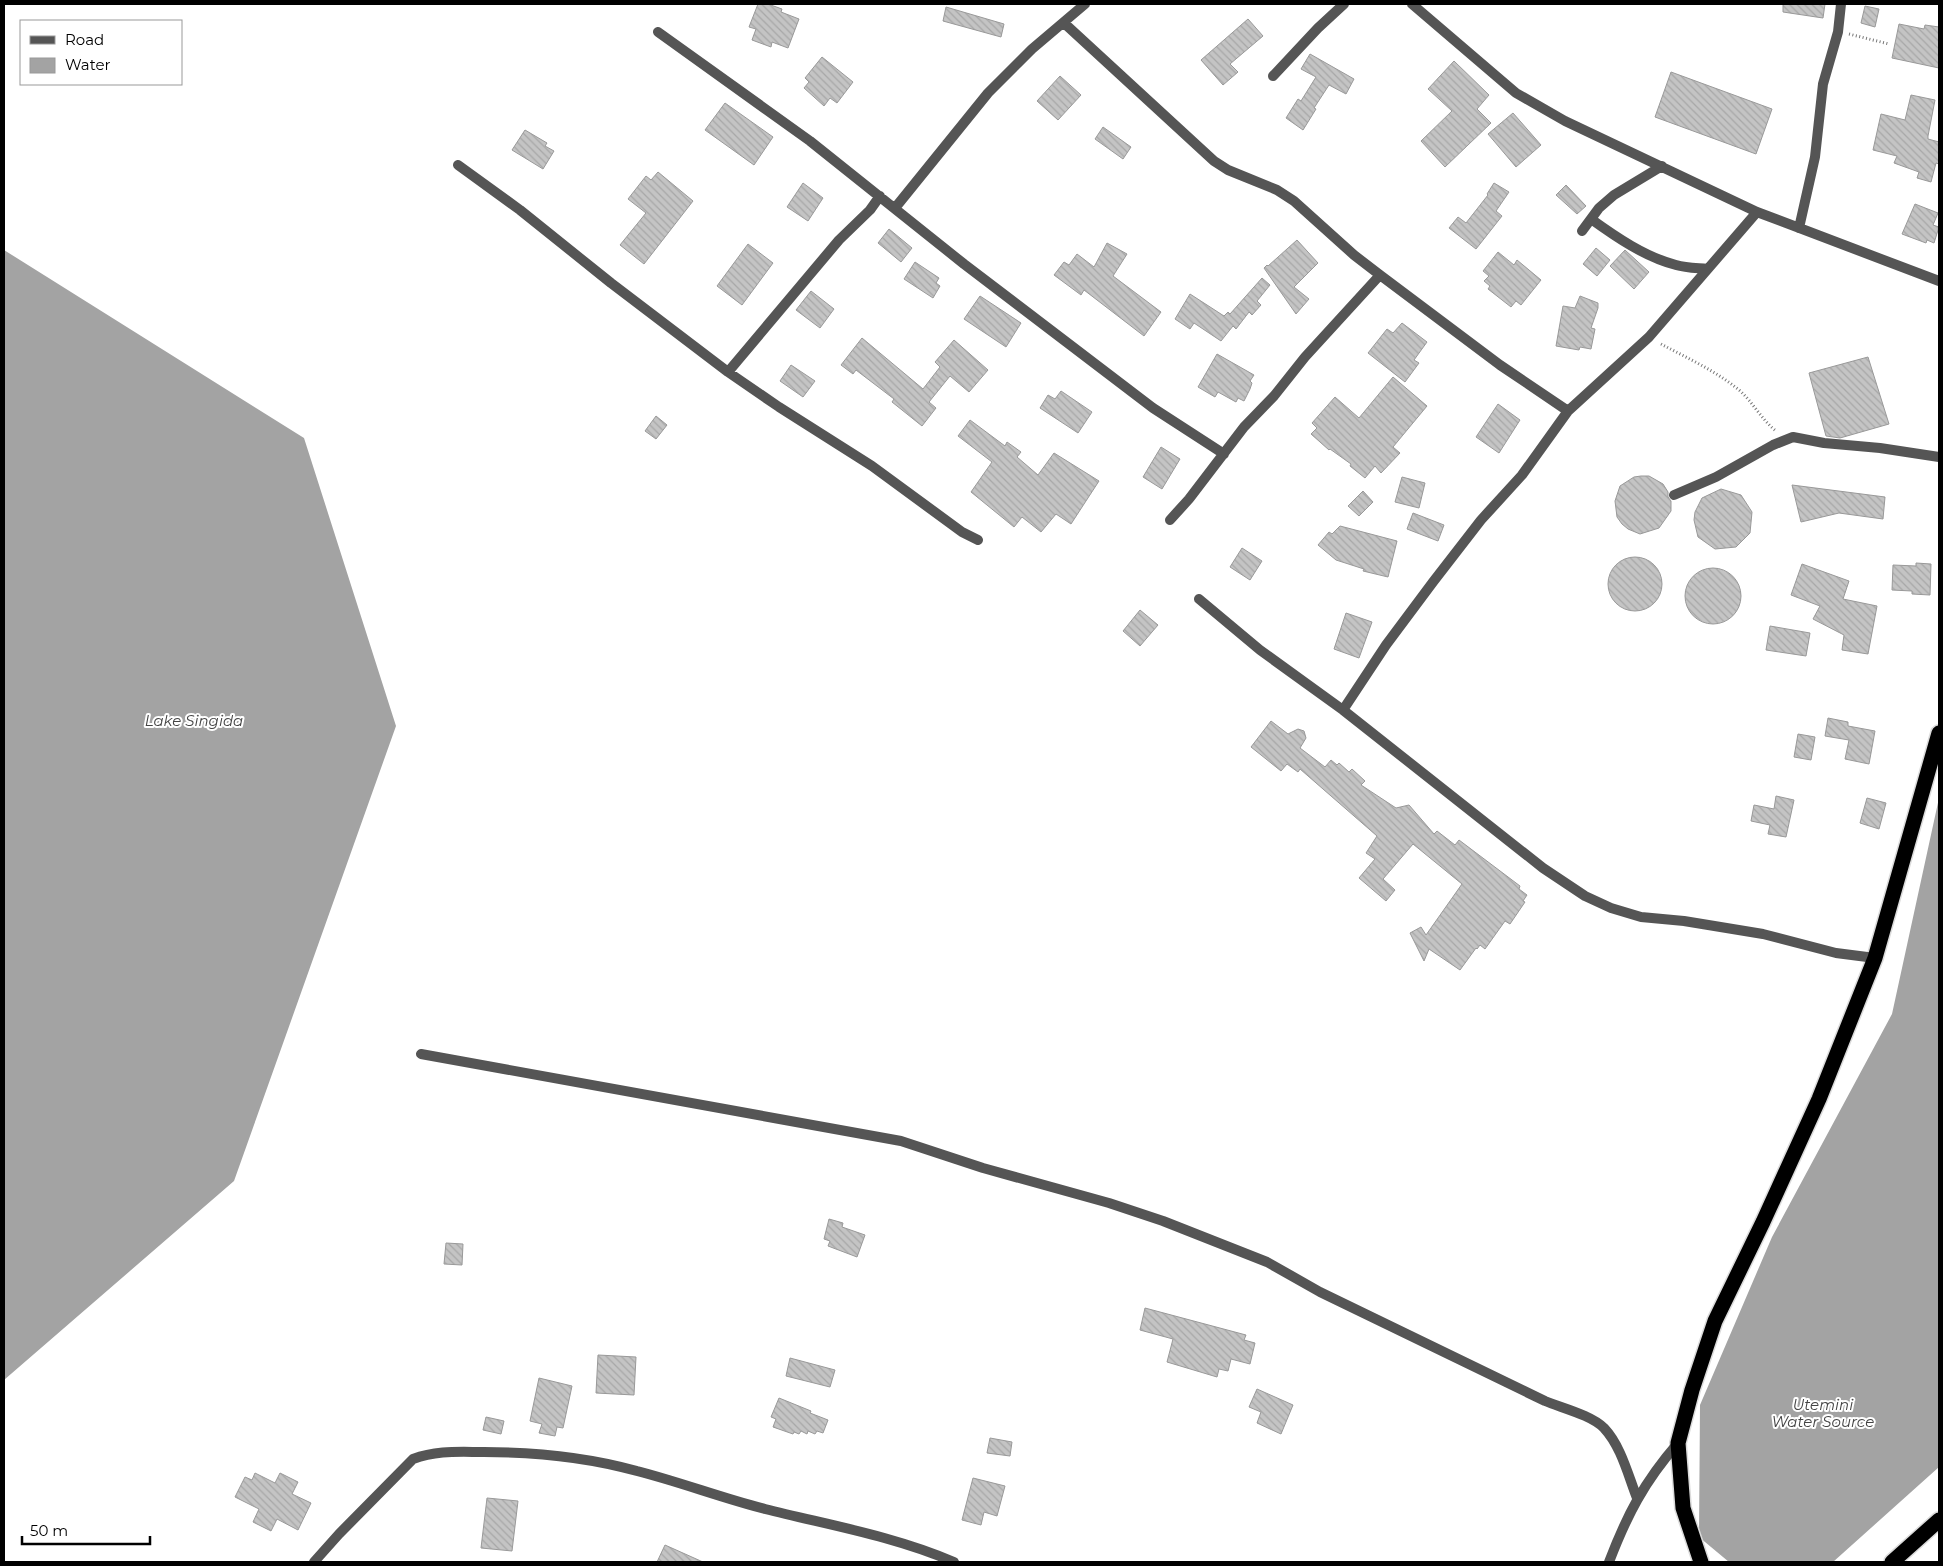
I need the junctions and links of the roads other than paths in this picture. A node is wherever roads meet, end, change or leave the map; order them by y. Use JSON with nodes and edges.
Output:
{"nodes":[{"id":1,"x":1085,"y":4,"type":"edge"},
{"id":2,"x":1344,"y":4,"type":"edge"},
{"id":3,"x":1412,"y":4,"type":"edge"},
{"id":4,"x":1841,"y":4,"type":"edge"},
{"id":5,"x":1064,"y":22,"type":"junction"},
{"id":6,"x":658,"y":32,"type":"dead end"},
{"id":7,"x":1273,"y":76,"type":"dead end"},
{"id":8,"x":458,"y":165,"type":"dead end"},
{"id":9,"x":1662,"y":166,"type":"junction"},
{"id":10,"x":880,"y":196,"type":"junction"},
{"id":11,"x":895,"y":208,"type":"junction"},
{"id":12,"x":1758,"y":212,"type":"junction"},
{"id":13,"x":1591,"y":219,"type":"junction"},
{"id":14,"x":1798,"y":228,"type":"junction"},
{"id":15,"x":1582,"y":231,"type":"dead end"},
{"id":16,"x":1707,"y":269,"type":"junction"},
{"id":17,"x":1380,"y":275,"type":"junction"},
{"id":18,"x":1939,"y":281,"type":"edge"},
{"id":19,"x":728,"y":372,"type":"junction"},
{"id":20,"x":1568,"y":411,"type":"junction"},
{"id":21,"x":1224,"y":454,"type":"junction"},
{"id":22,"x":1939,"y":457,"type":"edge"},
{"id":23,"x":1674,"y":495,"type":"dead end"},
{"id":24,"x":1170,"y":520,"type":"dead end"},
{"id":25,"x":978,"y":540,"type":"dead end"},
{"id":26,"x":1199,"y":599,"type":"dead end"},
{"id":27,"x":1343,"y":710,"type":"junction"},
{"id":28,"x":1939,"y":733,"type":"edge"},
{"id":29,"x":1875,"y":958,"type":"junction"},
{"id":30,"x":421,"y":1054,"type":"dead end"},
{"id":31,"x":1678,"y":1443,"type":"junction"},
{"id":32,"x":1637,"y":1498,"type":"junction"},
{"id":33,"x":1939,"y":1520,"type":"edge"},
{"id":34,"x":314,"y":1562,"type":"edge"},
{"id":35,"x":954,"y":1562,"type":"edge"},
{"id":36,"x":1608,"y":1562,"type":"edge"},
{"id":37,"x":1701,"y":1562,"type":"edge"},
{"id":38,"x":1892,"y":1562,"type":"edge"}],
"edges":[{"from":1,"to":5,"type":"street"},
{"from":2,"to":7,"type":"street"},
{"from":3,"to":9,"type":"street"},
{"from":4,"to":14,"type":"street"},
{"from":5,"to":11,"type":"street"},
{"from":5,"to":17,"type":"street"},
{"from":6,"to":10,"type":"street"},
{"from":8,"to":19,"type":"street"},
{"from":9,"to":12,"type":"street"},
{"from":9,"to":13,"type":"street"},
{"from":10,"to":11,"type":"street"},
{"from":10,"to":19,"type":"street"},
{"from":11,"to":21,"type":"street"},
{"from":12,"to":14,"type":"street"},
{"from":12,"to":16,"type":"street"},
{"from":13,"to":15,"type":"street"},
{"from":13,"to":16,"type":"street"},
{"from":14,"to":18,"type":"street"},
{"from":16,"to":20,"type":"street"},
{"from":17,"to":20,"type":"street"},
{"from":17,"to":21,"type":"street"},
{"from":19,"to":25,"type":"street"},
{"from":20,"to":27,"type":"street"},
{"from":21,"to":24,"type":"street"},
{"from":22,"to":23,"type":"street"},
{"from":26,"to":27,"type":"street"},
{"from":27,"to":29,"type":"street"},
{"from":28,"to":29,"type":"highway"},
{"from":29,"to":31,"type":"highway"},
{"from":30,"to":32,"type":"street"},
{"from":31,"to":32,"type":"street"},
{"from":31,"to":37,"type":"highway"},
{"from":32,"to":36,"type":"street"},
{"from":33,"to":38,"type":"highway"},
{"from":34,"to":35,"type":"street"}]}
